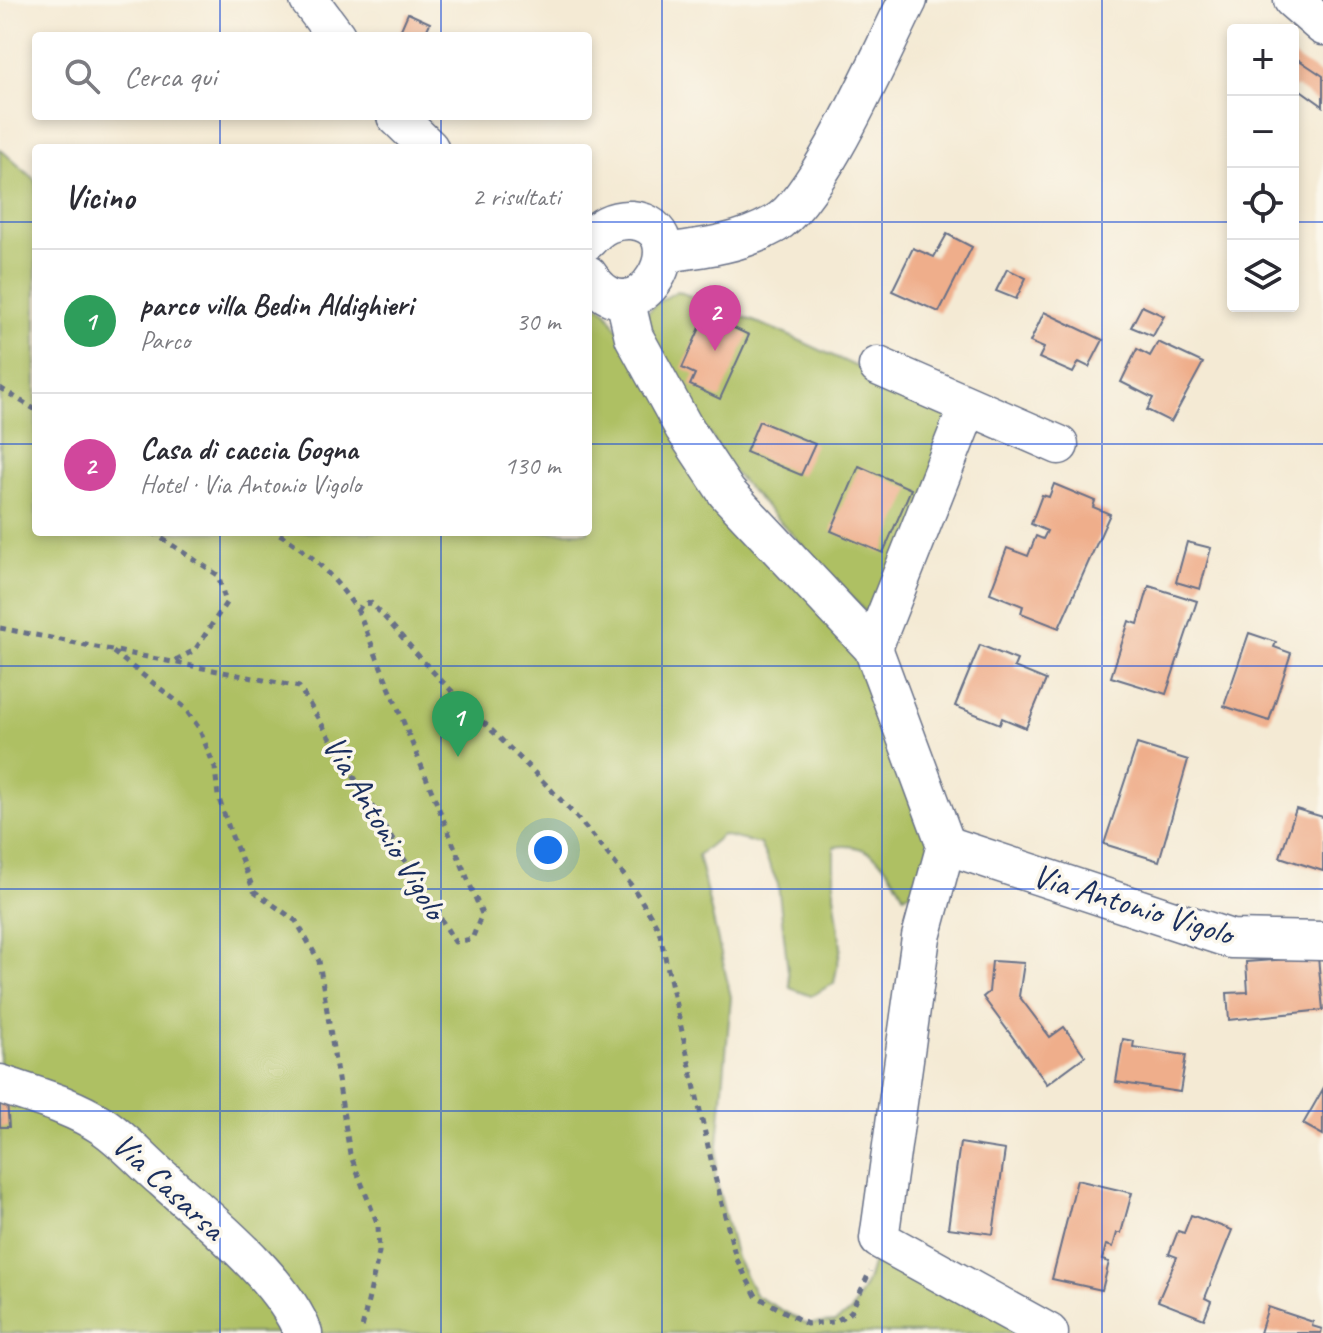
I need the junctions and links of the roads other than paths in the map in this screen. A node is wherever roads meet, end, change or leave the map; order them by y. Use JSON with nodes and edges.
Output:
{"nodes":[{"id":1,"x":309,"y":0,"type":"edge"},
{"id":2,"x":908,"y":0,"type":"edge"},
{"id":3,"x":1293,"y":0,"type":"edge"},
{"id":4,"x":1323,"y":26,"type":"edge"},
{"id":5,"x":333,"y":32,"type":"edge"},
{"id":6,"x":400,"y":120,"type":"edge"},
{"id":7,"x":425,"y":144,"type":"edge"},
{"id":8,"x":592,"y":236,"type":"edge"},
{"id":9,"x":664,"y":253,"type":"junction"},
{"id":10,"x":592,"y":279,"type":"edge"},
{"id":11,"x":625,"y":299,"type":"junction"},
{"id":12,"x":878,"y":366,"type":"dead end"},
{"id":13,"x":968,"y":407,"type":"junction"},
{"id":14,"x":1059,"y":445,"type":"dead end"},
{"id":15,"x":873,"y":648,"type":"junction"},
{"id":16,"x":946,"y":845,"type":"junction"},
{"id":17,"x":1323,"y":941,"type":"edge"},
{"id":18,"x":0,"y":1084,"type":"edge"},
{"id":19,"x":303,"y":1333,"type":"edge"},
{"id":20,"x":1049,"y":1333,"type":"edge"}],
"edges":[{"from":1,"to":5,"type":"street"},
{"from":2,"to":9,"type":"street"},
{"from":3,"to":4,"type":"street"},
{"from":6,"to":7,"type":"street"},
{"from":8,"to":9,"type":"street"},
{"from":9,"to":11,"type":"street"},
{"from":10,"to":11,"type":"street"},
{"from":11,"to":15,"type":"street"},
{"from":12,"to":13,"type":"street"},
{"from":13,"to":14,"type":"street"},
{"from":13,"to":15,"type":"street"},
{"from":15,"to":16,"type":"street"},
{"from":16,"to":17,"type":"street","name":"Via Antonio Vigolo"},
{"from":16,"to":20,"type":"street"},
{"from":18,"to":19,"type":"street","name":"Via Casarsa"}]}
